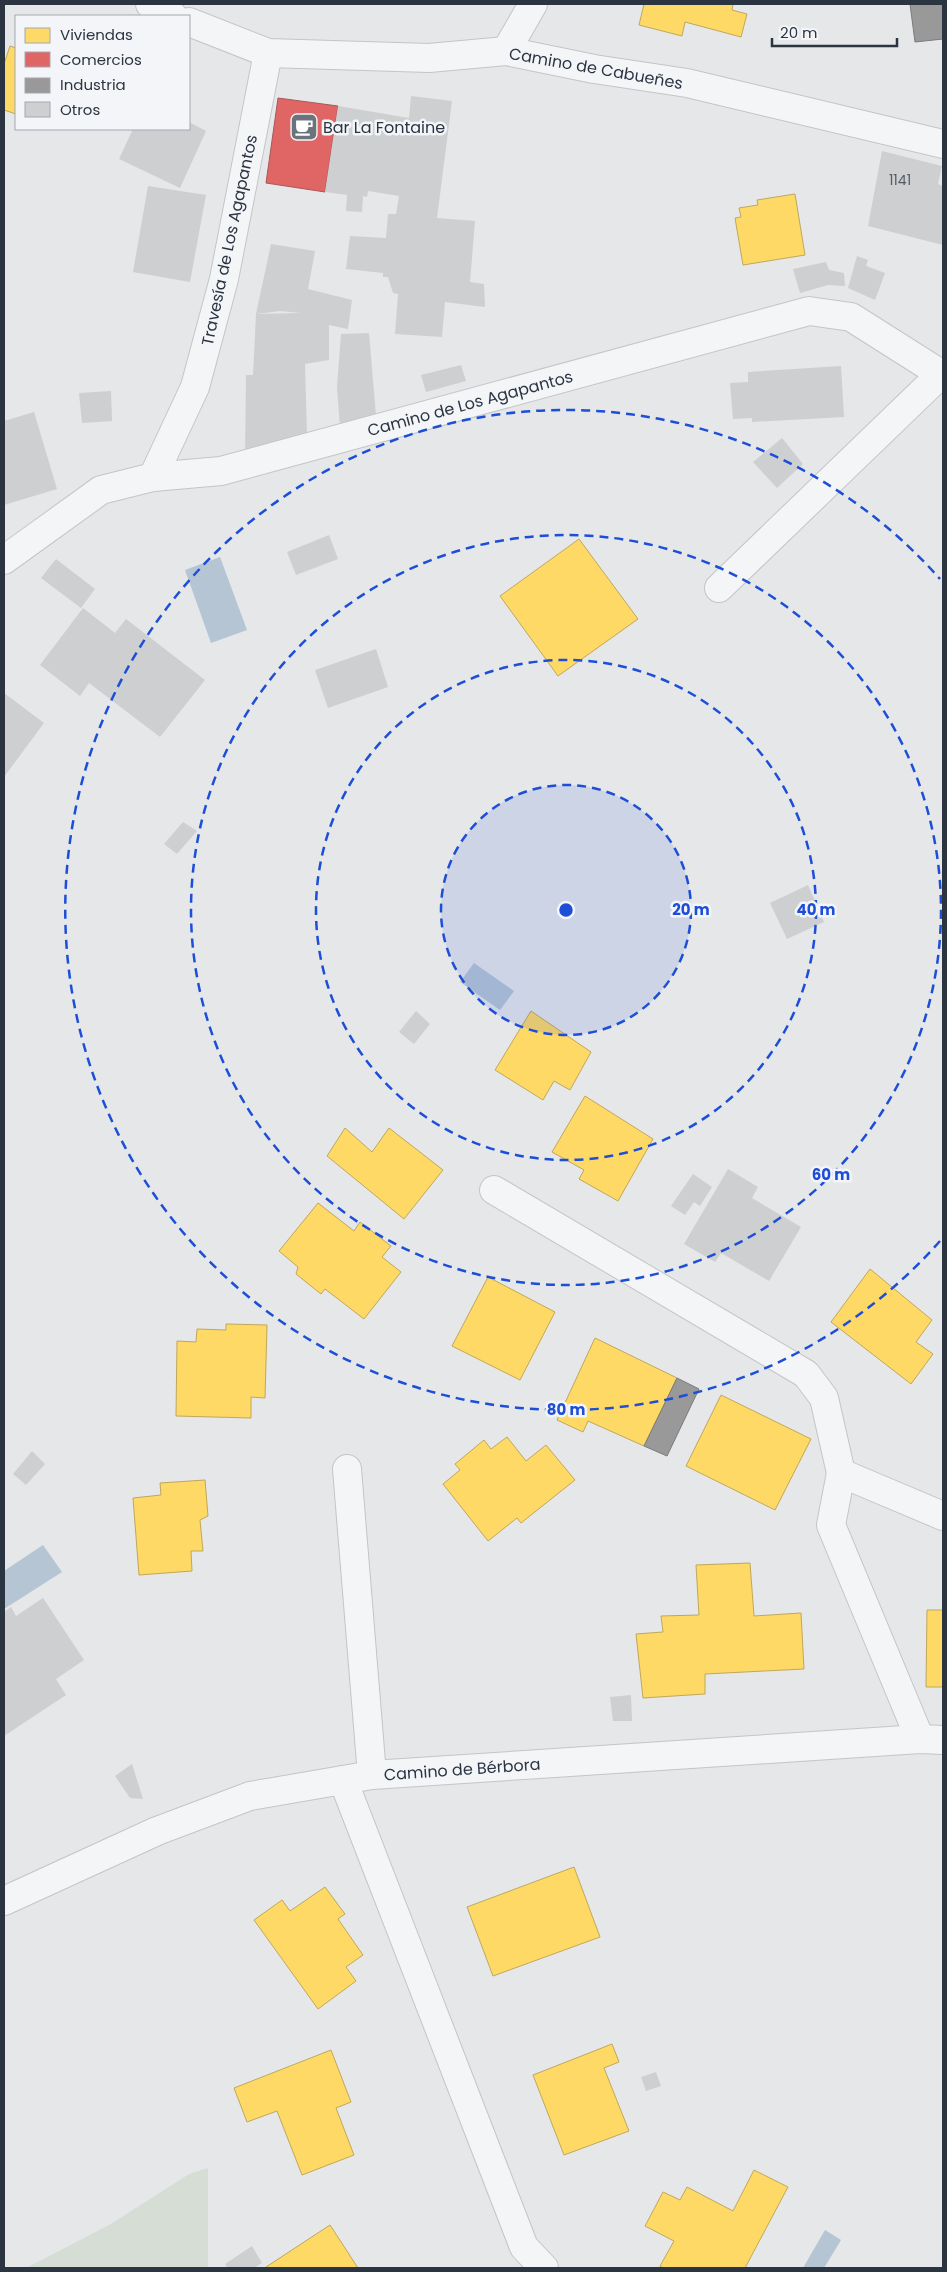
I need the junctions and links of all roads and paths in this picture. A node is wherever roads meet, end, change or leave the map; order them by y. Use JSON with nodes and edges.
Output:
{"nodes":[{"id":1,"x":150,"y":4,"type":"edge"},
{"id":2,"x":533,"y":4,"type":"edge"},
{"id":3,"x":170,"y":15,"type":"edge"},
{"id":4,"x":190,"y":22,"type":"edge"},
{"id":5,"x":506,"y":51,"type":"junction"},
{"id":6,"x":268,"y":53,"type":"junction"},
{"id":7,"x":943,"y":144,"type":"edge"},
{"id":8,"x":942,"y":373,"type":"edge"},
{"id":9,"x":153,"y":477,"type":"junction"},
{"id":10,"x":4,"y":560,"type":"edge"},
{"id":11,"x":719,"y":588,"type":"dead end"},
{"id":12,"x":494,"y":1190,"type":"dead end"},
{"id":13,"x":348,"y":1469,"type":"dead end"},
{"id":14,"x":842,"y":1473,"type":"junction"},
{"id":15,"x":943,"y":1516,"type":"edge"},
{"id":16,"x":932,"y":1739,"type":"edge"},
{"id":17,"x":372,"y":1775,"type":"junction"},
{"id":18,"x":343,"y":1780,"type":"junction"},
{"id":19,"x":4,"y":1901,"type":"edge"},
{"id":20,"x":544,"y":2268,"type":"edge"}],
"edges":[{"from":1,"to":3,"type":"street"},
{"from":2,"to":5,"type":"street"},
{"from":4,"to":6,"type":"street","name":"Camino de Cabueñes"},
{"from":5,"to":6,"type":"street","name":"Camino de Cabueñes"},
{"from":5,"to":7,"type":"street","name":"Camino de Cabueñes"},
{"from":6,"to":9,"type":"street","name":"Travesía de Los Agapantos"},
{"from":8,"to":9,"type":"street","name":"Camino de Los Agapantos"},
{"from":8,"to":11,"type":"street","name":"Camino de Los Agapantos"},
{"from":9,"to":10,"type":"street","name":"Camino de Los Agapantos"},
{"from":12,"to":14,"type":"street"},
{"from":13,"to":17,"type":"street"},
{"from":14,"to":15,"type":"street"},
{"from":14,"to":16,"type":"street"},
{"from":16,"to":17,"type":"street","name":"Camino de Bérbora"},
{"from":17,"to":18,"type":"street","name":"Camino de Bérbora"},
{"from":18,"to":19,"type":"street","name":"Camino de Bérbora"},
{"from":18,"to":20,"type":"street"}]}
